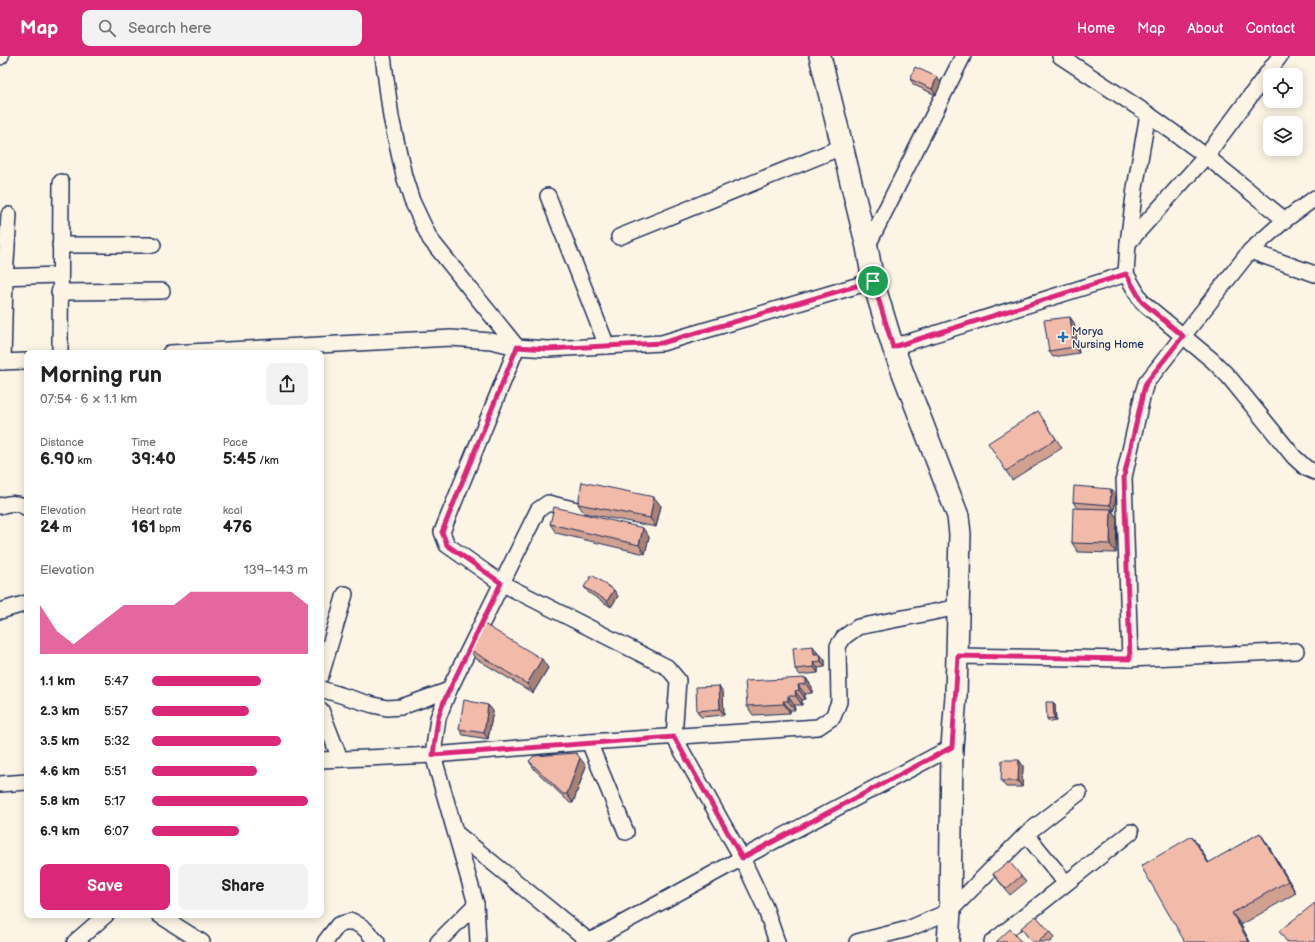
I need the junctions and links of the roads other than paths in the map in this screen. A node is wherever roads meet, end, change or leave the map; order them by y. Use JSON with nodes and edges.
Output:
{"nodes":[{"id":1,"x":383,"y":56,"type":"edge"},
{"id":2,"x":820,"y":56,"type":"edge"},
{"id":3,"x":963,"y":56,"type":"edge"},
{"id":4,"x":1060,"y":56,"type":"edge"},
{"id":5,"x":1277,"y":57,"type":"edge"},
{"id":6,"x":1148,"y":114,"type":"junction"},
{"id":7,"x":842,"y":147,"type":"junction"},
{"id":8,"x":1206,"y":156,"type":"junction"},
{"id":9,"x":61,"y":182,"type":"dead end"},
{"id":10,"x":548,"y":196,"type":"dead end"},
{"id":11,"x":1315,"y":198,"type":"edge"},
{"id":12,"x":9,"y":215,"type":"dead end"},
{"id":13,"x":1285,"y":220,"type":"junction"},
{"id":14,"x":619,"y":237,"type":"dead end"},
{"id":15,"x":1128,"y":243,"type":"junction"},
{"id":16,"x":60,"y":245,"type":"junction"},
{"id":17,"x":153,"y":245,"type":"dead end"},
{"id":18,"x":867,"y":247,"type":"junction"},
{"id":19,"x":1250,"y":251,"type":"junction"},
{"id":20,"x":1126,"y":274,"type":"junction"},
{"id":21,"x":1315,"y":274,"type":"edge"},
{"id":22,"x":60,"y":275,"type":"junction"},
{"id":23,"x":2,"y":277,"type":"edge"},
{"id":24,"x":873,"y":281,"type":"junction"},
{"id":25,"x":162,"y":291,"type":"dead end"},
{"id":26,"x":59,"y":292,"type":"junction"},
{"id":27,"x":1183,"y":336,"type":"junction"},
{"id":28,"x":607,"y":346,"type":"junction"},
{"id":29,"x":517,"y":347,"type":"junction"},
{"id":30,"x":893,"y":347,"type":"junction"},
{"id":31,"x":60,"y":350,"type":"edge"},
{"id":32,"x":226,"y":350,"type":"edge"},
{"id":33,"x":24,"y":361,"type":"edge"},
{"id":34,"x":2,"y":362,"type":"edge"},
{"id":35,"x":1315,"y":472,"type":"edge"},
{"id":36,"x":0,"y":506,"type":"edge"},
{"id":37,"x":24,"y":506,"type":"edge"},
{"id":38,"x":577,"y":510,"type":"edge"},
{"id":39,"x":501,"y":583,"type":"junction"},
{"id":40,"x":345,"y":594,"type":"dead end"},
{"id":41,"x":24,"y":604,"type":"edge"},
{"id":42,"x":959,"y":607,"type":"junction"},
{"id":43,"x":0,"y":611,"type":"edge"},
{"id":44,"x":1296,"y":651,"type":"dead end"},
{"id":45,"x":958,"y":656,"type":"junction"},
{"id":46,"x":1130,"y":659,"type":"junction"},
{"id":47,"x":324,"y":665,"type":"edge"},
{"id":48,"x":324,"y":690,"type":"edge"},
{"id":49,"x":449,"y":690,"type":"junction"},
{"id":50,"x":324,"y":718,"type":"edge"},
{"id":51,"x":674,"y":737,"type":"junction"},
{"id":52,"x":589,"y":742,"type":"junction"},
{"id":53,"x":952,"y":747,"type":"junction"},
{"id":54,"x":433,"y":755,"type":"junction"},
{"id":55,"x":340,"y":759,"type":"junction"},
{"id":56,"x":324,"y":760,"type":"edge"},
{"id":57,"x":24,"y":782,"type":"edge"},
{"id":58,"x":0,"y":784,"type":"edge"},
{"id":59,"x":1079,"y":793,"type":"dead end"},
{"id":60,"x":626,"y":832,"type":"dead end"},
{"id":61,"x":1131,"y":832,"type":"dead end"},
{"id":62,"x":456,"y":833,"type":"junction"},
{"id":63,"x":1026,"y":834,"type":"junction"},
{"id":64,"x":742,"y":858,"type":"junction"},
{"id":65,"x":1066,"y":883,"type":"junction"},
{"id":66,"x":476,"y":904,"type":"junction"},
{"id":67,"x":950,"y":911,"type":"junction"},
{"id":68,"x":103,"y":918,"type":"edge"},
{"id":69,"x":164,"y":918,"type":"edge"},
{"id":70,"x":75,"y":942,"type":"edge"},
{"id":71,"x":202,"y":942,"type":"edge"},
{"id":72,"x":325,"y":942,"type":"edge"},
{"id":73,"x":377,"y":942,"type":"edge"},
{"id":74,"x":438,"y":942,"type":"edge"},
{"id":75,"x":478,"y":942,"type":"edge"},
{"id":76,"x":589,"y":942,"type":"edge"},
{"id":77,"x":777,"y":942,"type":"edge"},
{"id":78,"x":857,"y":942,"type":"edge"},
{"id":79,"x":948,"y":942,"type":"edge"},
{"id":80,"x":992,"y":942,"type":"edge"}],
"edges":[{"from":1,"to":29,"type":"street"},
{"from":2,"to":7,"type":"main road"},
{"from":3,"to":18,"type":"street"},
{"from":4,"to":6,"type":"street"},
{"from":5,"to":8,"type":"street"},
{"from":6,"to":8,"type":"street"},
{"from":6,"to":15,"type":"street"},
{"from":7,"to":14,"type":"street"},
{"from":7,"to":18,"type":"main road"},
{"from":8,"to":13,"type":"street"},
{"from":8,"to":15,"type":"street"},
{"from":9,"to":16,"type":"street"},
{"from":10,"to":28,"type":"street"},
{"from":11,"to":13,"type":"street"},
{"from":12,"to":23,"type":"street"},
{"from":13,"to":19,"type":"street"},
{"from":15,"to":20,"type":"street"},
{"from":16,"to":17,"type":"street"},
{"from":16,"to":22,"type":"street"},
{"from":18,"to":24,"type":"main road"},
{"from":19,"to":21,"type":"street"},
{"from":19,"to":27,"type":"street"},
{"from":20,"to":27,"type":"street"},
{"from":20,"to":30,"type":"street"},
{"from":22,"to":23,"type":"street"},
{"from":22,"to":26,"type":"street"},
{"from":23,"to":34,"type":"street"},
{"from":24,"to":28,"type":"street"},
{"from":24,"to":30,"type":"main road"},
{"from":25,"to":26,"type":"street"},
{"from":26,"to":31,"type":"street"},
{"from":27,"to":35,"type":"street"},
{"from":27,"to":46,"type":"street"},
{"from":28,"to":29,"type":"street"},
{"from":29,"to":32,"type":"street"},
{"from":29,"to":39,"type":"street"},
{"from":30,"to":42,"type":"main road"},
{"from":33,"to":34,"type":"street"},
{"from":36,"to":37,"type":"street"},
{"from":38,"to":39,"type":"street"},
{"from":39,"to":49,"type":"street"},
{"from":39,"to":51,"type":"street"},
{"from":40,"to":47,"type":"street"},
{"from":41,"to":43,"type":"street"},
{"from":42,"to":45,"type":"main road"},
{"from":42,"to":51,"type":"street"},
{"from":44,"to":46,"type":"street"},
{"from":45,"to":46,"type":"street"},
{"from":45,"to":53,"type":"main road"},
{"from":48,"to":49,"type":"street"},
{"from":49,"to":54,"type":"street"},
{"from":50,"to":55,"type":"street"},
{"from":51,"to":52,"type":"street"},
{"from":51,"to":64,"type":"street"},
{"from":52,"to":54,"type":"street"},
{"from":52,"to":60,"type":"street"},
{"from":53,"to":64,"type":"street"},
{"from":53,"to":67,"type":"main road"},
{"from":54,"to":55,"type":"street"},
{"from":54,"to":62,"type":"street"},
{"from":55,"to":56,"type":"street"},
{"from":57,"to":58,"type":"street"},
{"from":59,"to":63,"type":"street"},
{"from":61,"to":65,"type":"street"},
{"from":62,"to":66,"type":"street"},
{"from":62,"to":76,"type":"street"},
{"from":63,"to":65,"type":"street"},
{"from":63,"to":67,"type":"street"},
{"from":64,"to":76,"type":"street"},
{"from":64,"to":77,"type":"street"},
{"from":65,"to":80,"type":"street"},
{"from":66,"to":74,"type":"street"},
{"from":66,"to":75,"type":"street"},
{"from":67,"to":78,"type":"street"},
{"from":67,"to":79,"type":"main road"},
{"from":68,"to":70,"type":"street"},
{"from":69,"to":71,"type":"street"},
{"from":72,"to":73,"type":"street"}]}
